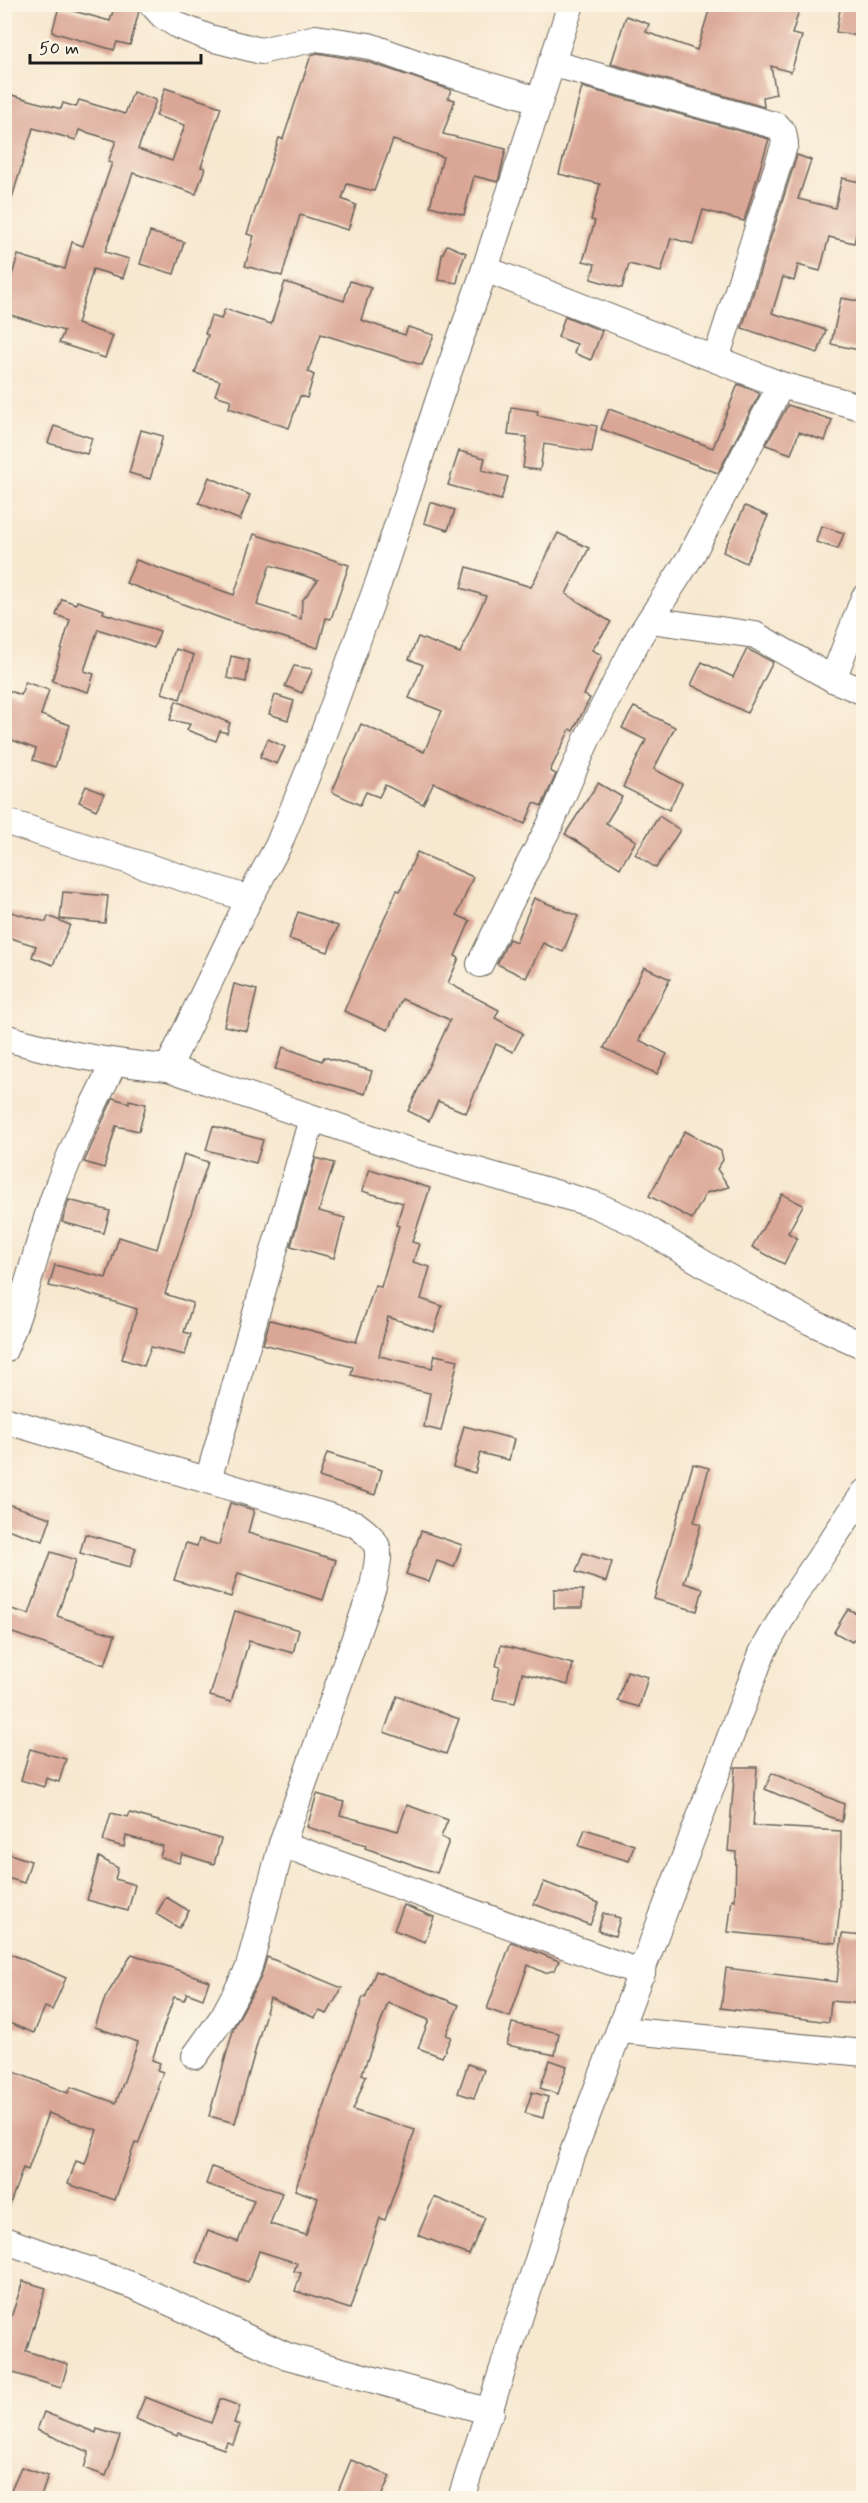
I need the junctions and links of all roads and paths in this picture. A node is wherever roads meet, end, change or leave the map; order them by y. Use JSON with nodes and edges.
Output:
{"nodes":[{"id":1,"x":152,"y":4,"type":"edge"},
{"id":2,"x":571,"y":4,"type":"edge"},
{"id":3,"x":551,"y":63,"type":"junction"},
{"id":4,"x":538,"y":100,"type":"junction"},
{"id":5,"x":485,"y":269,"type":"junction"},
{"id":6,"x":716,"y":358,"type":"junction"},
{"id":7,"x":781,"y":384,"type":"junction"},
{"id":8,"x":864,"y":408,"type":"edge"},
{"id":9,"x":864,"y":598,"type":"edge"},
{"id":10,"x":650,"y":620,"type":"junction"},
{"id":11,"x":833,"y":680,"type":"junction"},
{"id":12,"x":864,"y":692,"type":"edge"},
{"id":13,"x":4,"y":821,"type":"edge"},
{"id":14,"x":249,"y":899,"type":"junction"},
{"id":15,"x":480,"y":964,"type":"dead end"},
{"id":16,"x":4,"y":1037,"type":"edge"},
{"id":17,"x":114,"y":1063,"type":"junction"},
{"id":18,"x":168,"y":1068,"type":"junction"},
{"id":19,"x":312,"y":1119,"type":"junction"},
{"id":20,"x":864,"y":1346,"type":"edge"},
{"id":21,"x":4,"y":1350,"type":"edge"},
{"id":22,"x":4,"y":1420,"type":"edge"},
{"id":23,"x":208,"y":1480,"type":"junction"},
{"id":24,"x":864,"y":1493,"type":"edge"},
{"id":25,"x":282,"y":1844,"type":"junction"},
{"id":26,"x":642,"y":1973,"type":"junction"},
{"id":27,"x":621,"y":2030,"type":"junction"},
{"id":28,"x":864,"y":2053,"type":"edge"},
{"id":29,"x":195,"y":2056,"type":"dead end"},
{"id":30,"x":4,"y":2240,"type":"edge"},
{"id":31,"x":491,"y":2412,"type":"junction"},
{"id":32,"x":461,"y":2499,"type":"edge"}],
"edges":[{"from":1,"to":4,"type":"street"},
{"from":2,"to":3,"type":"street"},
{"from":3,"to":4,"type":"street"},
{"from":3,"to":6,"type":"street"},
{"from":4,"to":5,"type":"street"},
{"from":5,"to":6,"type":"street"},
{"from":5,"to":14,"type":"street"},
{"from":6,"to":7,"type":"street"},
{"from":7,"to":8,"type":"street"},
{"from":7,"to":10,"type":"street"},
{"from":9,"to":11,"type":"street"},
{"from":10,"to":11,"type":"street"},
{"from":10,"to":15,"type":"street"},
{"from":11,"to":12,"type":"street"},
{"from":13,"to":14,"type":"street"},
{"from":14,"to":18,"type":"street"},
{"from":16,"to":17,"type":"street"},
{"from":17,"to":18,"type":"street"},
{"from":17,"to":21,"type":"street"},
{"from":18,"to":19,"type":"street"},
{"from":19,"to":20,"type":"street"},
{"from":19,"to":23,"type":"street"},
{"from":22,"to":23,"type":"street"},
{"from":23,"to":25,"type":"street"},
{"from":24,"to":26,"type":"street"},
{"from":25,"to":26,"type":"street"},
{"from":25,"to":29,"type":"street"},
{"from":26,"to":27,"type":"street"},
{"from":27,"to":28,"type":"street"},
{"from":27,"to":31,"type":"street"},
{"from":30,"to":31,"type":"street"},
{"from":31,"to":32,"type":"street"}]}
